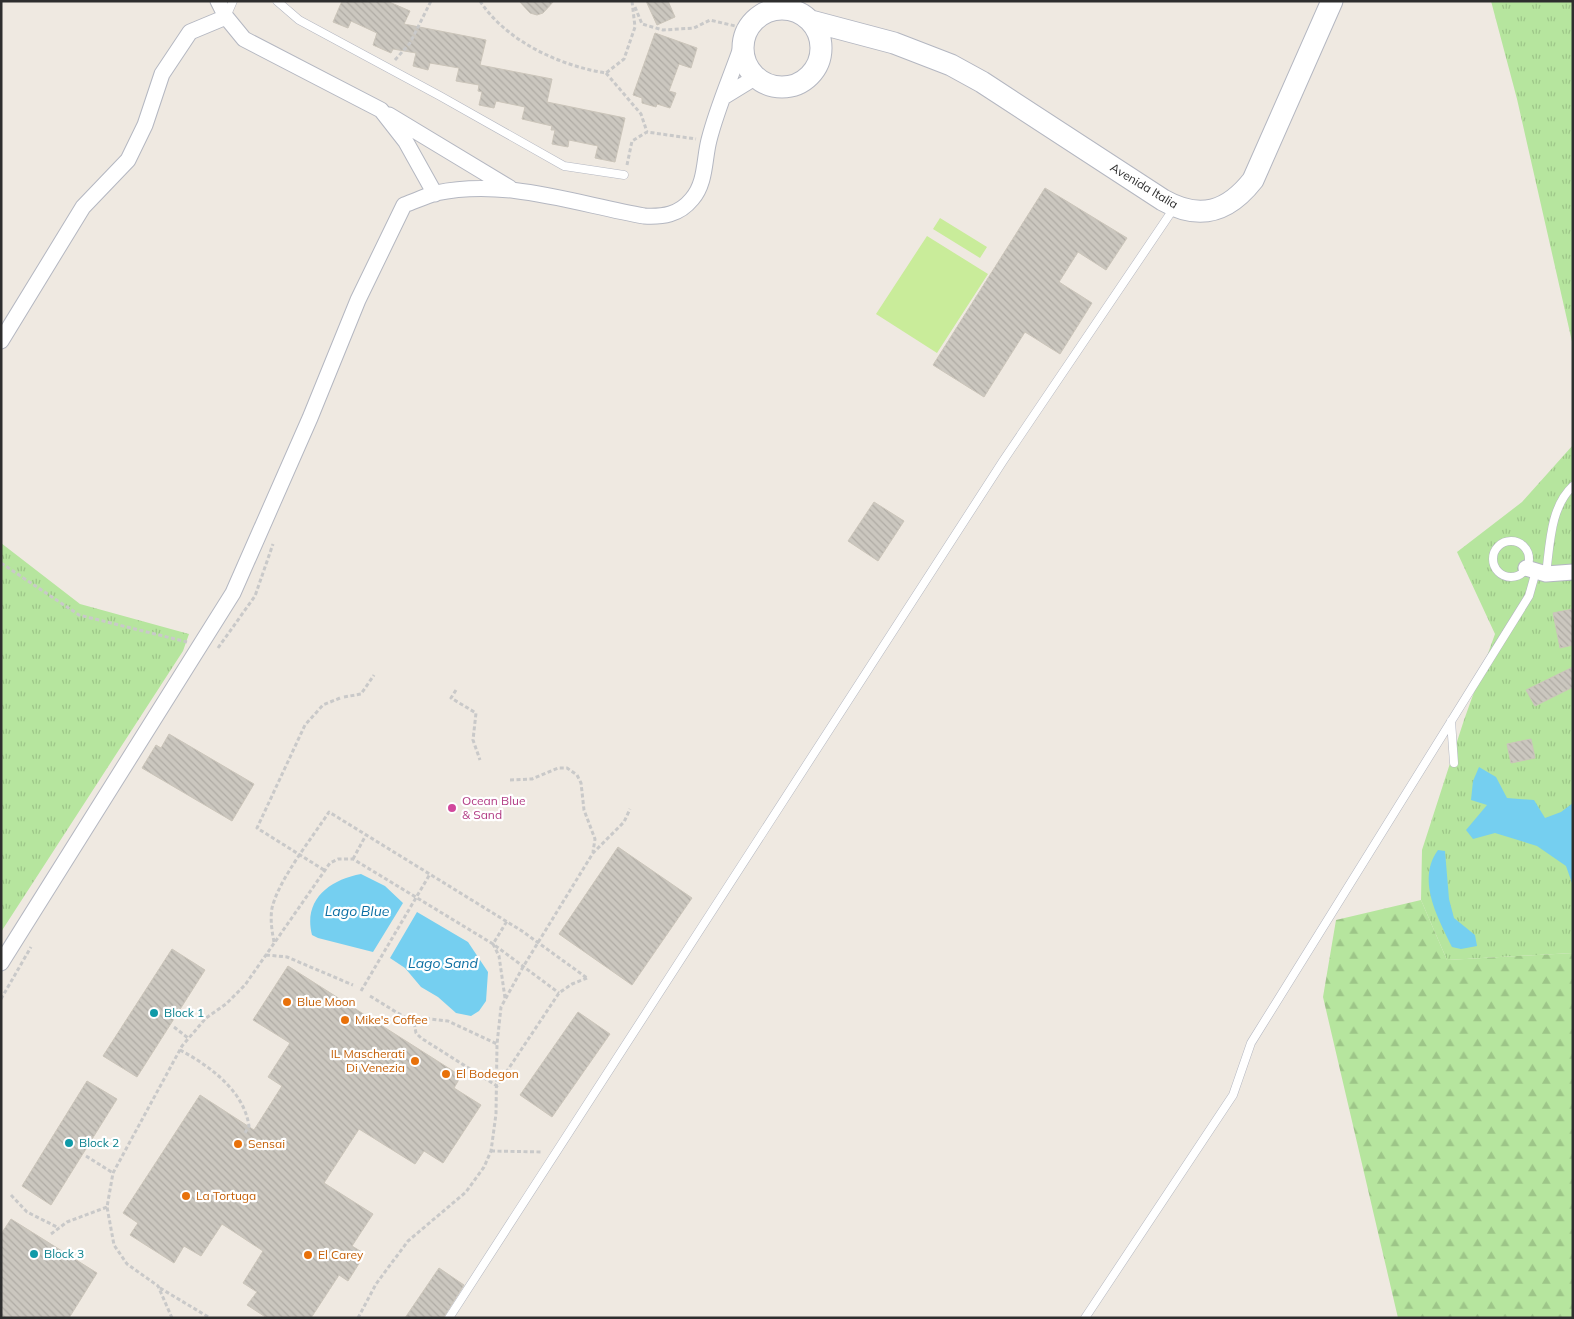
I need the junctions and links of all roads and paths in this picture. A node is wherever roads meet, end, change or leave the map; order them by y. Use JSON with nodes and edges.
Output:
{"nodes":[{"id":1,"x":218,"y":1,"type":"edge"},
{"id":2,"x":233,"y":1,"type":"edge"},
{"id":3,"x":277,"y":1,"type":"edge"},
{"id":4,"x":431,"y":1,"type":"edge"},
{"id":5,"x":480,"y":1,"type":"edge"},
{"id":6,"x":760,"y":1,"type":"edge"},
{"id":7,"x":1332,"y":1,"type":"edge"},
{"id":8,"x":633,"y":2,"type":"edge"},
{"id":9,"x":801,"y":12,"type":"edge"},
{"id":10,"x":226,"y":17,"type":"junction"},
{"id":11,"x":747,"y":32,"type":"junction"},
{"id":12,"x":862,"y":35,"type":"junction"},
{"id":13,"x":821,"y":55,"type":"junction"},
{"id":14,"x":388,"y":68,"type":"junction"},
{"id":15,"x":606,"y":73,"type":"junction"},
{"id":16,"x":756,"y":77,"type":"junction"},
{"id":17,"x":725,"y":96,"type":"junction"},
{"id":18,"x":381,"y":110,"type":"junction"},
{"id":19,"x":647,"y":132,"type":"junction"},
{"id":20,"x":709,"y":141,"type":"junction"},
{"id":21,"x":624,"y":175,"type":"joint"},
{"id":22,"x":512,"y":189,"type":"junction"},
{"id":23,"x":435,"y":194,"type":"junction"},
{"id":24,"x":1175,"y":207,"type":"junction"},
{"id":25,"x":1,"y":342,"type":"edge"},
{"id":26,"x":1573,"y":486,"type":"edge"},
{"id":27,"x":1,"y":563,"type":"edge"},
{"id":28,"x":1536,"y":571,"type":"junction"},
{"id":29,"x":1573,"y":572,"type":"edge"},
{"id":30,"x":200,"y":645,"type":"junction"},
{"id":31,"x":374,"y":674,"type":"dead end"},
{"id":32,"x":456,"y":690,"type":"dead end"},
{"id":33,"x":1452,"y":721,"type":"junction"},
{"id":34,"x":480,"y":760,"type":"dead end"},
{"id":35,"x":1454,"y":763,"type":"dead end"},
{"id":36,"x":510,"y":780,"type":"dead end"},
{"id":37,"x":630,"y":809,"type":"dead end"},
{"id":38,"x":366,"y":835,"type":"junction"},
{"id":39,"x":593,"y":853,"type":"junction"},
{"id":40,"x":300,"y":855,"type":"junction"},
{"id":41,"x":353,"y":859,"type":"junction"},
{"id":42,"x":324,"y":870,"type":"junction"},
{"id":43,"x":430,"y":874,"type":"junction"},
{"id":44,"x":416,"y":897,"type":"junction"},
{"id":45,"x":507,"y":921,"type":"junction"},
{"id":46,"x":274,"y":942,"type":"junction"},
{"id":47,"x":493,"y":944,"type":"junction"},
{"id":48,"x":538,"y":944,"type":"junction"},
{"id":49,"x":266,"y":955,"type":"junction"},
{"id":50,"x":1,"y":963,"type":"edge"},
{"id":51,"x":523,"y":966,"type":"junction"},
{"id":52,"x":353,"y":986,"type":"dead end"},
{"id":53,"x":362,"y":991,"type":"dead end"},
{"id":54,"x":559,"y":993,"type":"junction"},
{"id":55,"x":370,"y":996,"type":"dead end"},
{"id":56,"x":505,"y":998,"type":"junction"},
{"id":57,"x":414,"y":1023,"type":"junction"},
{"id":58,"x":174,"y":1028,"type":"dead end"},
{"id":59,"x":188,"y":1038,"type":"junction"},
{"id":60,"x":497,"y":1044,"type":"junction"},
{"id":61,"x":180,"y":1050,"type":"junction"},
{"id":62,"x":497,"y":1086,"type":"junction"},
{"id":63,"x":245,"y":1133,"type":"dead end"},
{"id":64,"x":491,"y":1151,"type":"junction"},
{"id":65,"x":556,"y":1153,"type":"junction"},
{"id":66,"x":86,"y":1156,"type":"dead end"},
{"id":67,"x":113,"y":1173,"type":"junction"},
{"id":68,"x":11,"y":1194,"type":"dead end"},
{"id":69,"x":107,"y":1207,"type":"junction"},
{"id":70,"x":59,"y":1228,"type":"junction"},
{"id":71,"x":51,"y":1234,"type":"dead end"},
{"id":72,"x":158,"y":1286,"type":"junction"},
{"id":73,"x":172,"y":1318,"type":"edge"},
{"id":74,"x":210,"y":1318,"type":"edge"},
{"id":75,"x":358,"y":1318,"type":"edge"},
{"id":76,"x":449,"y":1318,"type":"edge"},
{"id":77,"x":1085,"y":1318,"type":"edge"}],
"edges":[{"from":1,"to":10,"type":"street"},
{"from":2,"to":10,"type":"lane"},
{"from":3,"to":14,"type":"lane"},
{"from":4,"to":14,"type":"path"},
{"from":5,"to":15,"type":"path"},
{"from":6,"to":11,"type":"street"},
{"from":7,"to":24,"type":"street","name":"Avenida Italia"},
{"from":8,"to":11,"type":"path"},
{"from":8,"to":15,"type":"path"},
{"from":9,"to":11,"type":"street"},
{"from":9,"to":12,"type":"street","name":"Avenida Italia"},
{"from":9,"to":13,"type":"street"},
{"from":10,"to":18,"type":"street"},
{"from":10,"to":25,"type":"street"},
{"from":11,"to":16,"type":"street"},
{"from":11,"to":17,"type":"street"},
{"from":12,"to":13,"type":"street"},
{"from":12,"to":24,"type":"street","name":"Avenida Italia"},
{"from":13,"to":16,"type":"street"},
{"from":14,"to":21,"type":"lane"},
{"from":15,"to":19,"type":"path"},
{"from":16,"to":17,"type":"street"},
{"from":17,"to":20,"type":"street"},
{"from":18,"to":22,"type":"street"},
{"from":18,"to":23,"type":"street"},
{"from":19,"to":20,"type":"path"},
{"from":19,"to":21,"type":"path"},
{"from":20,"to":22,"type":"street"},
{"from":22,"to":23,"type":"street"},
{"from":23,"to":30,"type":"street"},
{"from":24,"to":65,"type":"lane"},
{"from":26,"to":28,"type":"lane"},
{"from":27,"to":30,"type":"path"},
{"from":28,"to":28,"type":"lane"},
{"from":28,"to":29,"type":"street"},
{"from":28,"to":33,"type":"lane"},
{"from":30,"to":50,"type":"street"},
{"from":31,"to":40,"type":"path"},
{"from":32,"to":34,"type":"path"},
{"from":33,"to":35,"type":"lane"},
{"from":33,"to":77,"type":"lane"},
{"from":36,"to":39,"type":"path"},
{"from":37,"to":39,"type":"path"},
{"from":38,"to":40,"type":"path"},
{"from":38,"to":41,"type":"path"},
{"from":38,"to":43,"type":"path"},
{"from":39,"to":48,"type":"path"},
{"from":40,"to":42,"type":"path"},
{"from":40,"to":46,"type":"path"},
{"from":41,"to":42,"type":"path"},
{"from":41,"to":44,"type":"path"},
{"from":42,"to":46,"type":"path"},
{"from":43,"to":44,"type":"path"},
{"from":43,"to":45,"type":"path"},
{"from":44,"to":47,"type":"path"},
{"from":44,"to":53,"type":"path"},
{"from":45,"to":47,"type":"path"},
{"from":45,"to":48,"type":"path"},
{"from":46,"to":49,"type":"path"},
{"from":47,"to":51,"type":"path"},
{"from":47,"to":56,"type":"path"},
{"from":48,"to":51,"type":"path"},
{"from":48,"to":54,"type":"path"},
{"from":49,"to":52,"type":"path"},
{"from":49,"to":59,"type":"path"},
{"from":51,"to":54,"type":"path"},
{"from":51,"to":56,"type":"path"},
{"from":54,"to":62,"type":"path"},
{"from":55,"to":57,"type":"path"},
{"from":56,"to":60,"type":"path"},
{"from":57,"to":60,"type":"path"},
{"from":57,"to":62,"type":"path"},
{"from":58,"to":59,"type":"path"},
{"from":59,"to":61,"type":"path"},
{"from":60,"to":62,"type":"path"},
{"from":61,"to":63,"type":"path"},
{"from":61,"to":67,"type":"path"},
{"from":62,"to":64,"type":"path"},
{"from":64,"to":65,"type":"path"},
{"from":64,"to":75,"type":"path"},
{"from":65,"to":76,"type":"lane"},
{"from":66,"to":67,"type":"path"},
{"from":67,"to":69,"type":"path"},
{"from":68,"to":70,"type":"path"},
{"from":69,"to":70,"type":"path"},
{"from":69,"to":72,"type":"path"},
{"from":70,"to":71,"type":"path"},
{"from":72,"to":73,"type":"path"},
{"from":72,"to":74,"type":"path"}]}
